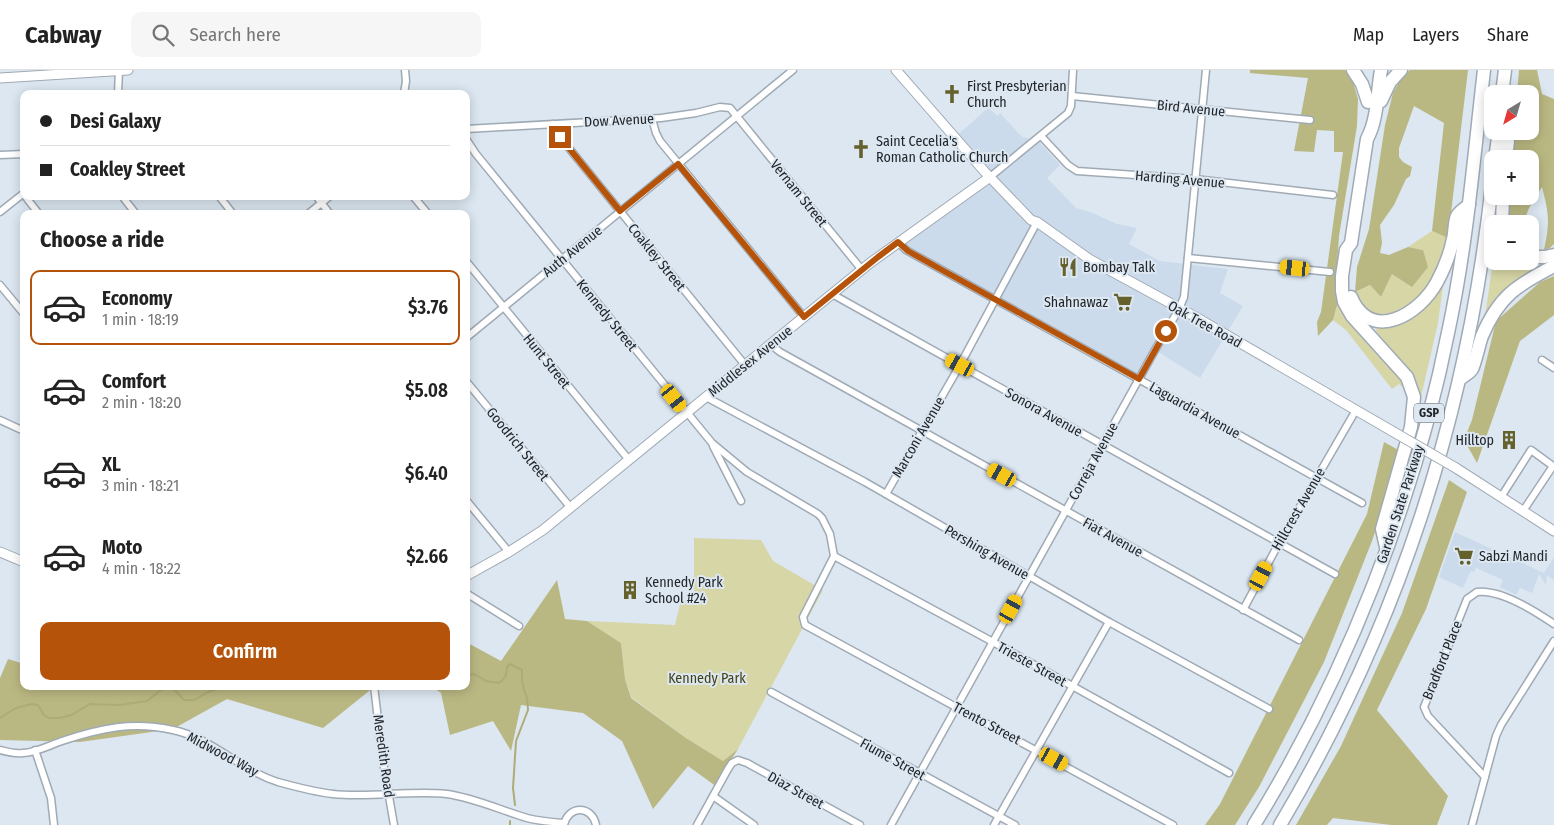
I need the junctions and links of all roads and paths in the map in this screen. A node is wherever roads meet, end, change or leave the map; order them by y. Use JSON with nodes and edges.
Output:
{"nodes":[{"id":1,"x":120,"y":70,"type":"edge"},
{"id":2,"x":128,"y":70,"type":"edge"},
{"id":3,"x":405,"y":70,"type":"edge"},
{"id":4,"x":793,"y":70,"type":"edge"},
{"id":5,"x":896,"y":70,"type":"edge"},
{"id":6,"x":1073,"y":70,"type":"edge"},
{"id":7,"x":1206,"y":70,"type":"edge"},
{"id":8,"x":1353,"y":70,"type":"edge"},
{"id":9,"x":1372,"y":70,"type":"edge"},
{"id":10,"x":1381,"y":70,"type":"edge"},
{"id":11,"x":1402,"y":70,"type":"edge"},
{"id":12,"x":1484,"y":70,"type":"edge"},
{"id":13,"x":1505,"y":70,"type":"edge"},
{"id":14,"x":0,"y":78,"type":"edge"},
{"id":15,"x":1503,"y":85,"type":"edge"},
{"id":16,"x":118,"y":90,"type":"edge"},
{"id":17,"x":405,"y":90,"type":"edge"},
{"id":18,"x":1072,"y":96,"type":"junction"},
{"id":19,"x":1368,"y":102,"type":"junction"},
{"id":20,"x":1202,"y":108,"type":"junction"},
{"id":21,"x":737,"y":116,"type":"junction"},
{"id":22,"x":1374,"y":117,"type":"junction"},
{"id":23,"x":652,"y":119,"type":"junction"},
{"id":24,"x":1310,"y":120,"type":"dead end"},
{"id":25,"x":553,"y":124,"type":"junction"},
{"id":26,"x":470,"y":129,"type":"edge"},
{"id":27,"x":1041,"y":136,"type":"junction"},
{"id":28,"x":1367,"y":139,"type":"junction"},
{"id":29,"x":470,"y":145,"type":"edge"},
{"id":30,"x":20,"y":154,"type":"edge"},
{"id":31,"x":0,"y":155,"type":"edge"},
{"id":32,"x":678,"y":164,"type":"junction"},
{"id":33,"x":990,"y":177,"type":"junction"},
{"id":34,"x":1195,"y":180,"type":"junction"},
{"id":35,"x":1333,"y":195,"type":"dead end"},
{"id":36,"x":20,"y":197,"type":"edge"},
{"id":37,"x":125,"y":200,"type":"edge"},
{"id":38,"x":222,"y":200,"type":"edge"},
{"id":39,"x":319,"y":200,"type":"edge"},
{"id":40,"x":325,"y":200,"type":"edge"},
{"id":41,"x":416,"y":200,"type":"edge"},
{"id":42,"x":322,"y":203,"type":"junction"},
{"id":43,"x":1469,"y":205,"type":"junction"},
{"id":44,"x":1489,"y":205,"type":"edge"},
{"id":45,"x":133,"y":210,"type":"edge"},
{"id":46,"x":230,"y":210,"type":"edge"},
{"id":47,"x":313,"y":210,"type":"edge"},
{"id":48,"x":327,"y":210,"type":"edge"},
{"id":49,"x":425,"y":210,"type":"edge"},
{"id":50,"x":620,"y":211,"type":"junction"},
{"id":51,"x":0,"y":212,"type":"edge"},
{"id":52,"x":1037,"y":222,"type":"junction"},
{"id":53,"x":898,"y":242,"type":"junction"},
{"id":54,"x":1351,"y":243,"type":"junction"},
{"id":55,"x":1554,"y":255,"type":"edge"},
{"id":56,"x":1539,"y":257,"type":"edge"},
{"id":57,"x":1188,"y":258,"type":"junction"},
{"id":58,"x":562,"y":259,"type":"junction"},
{"id":59,"x":470,"y":266,"type":"edge"},
{"id":60,"x":1554,"y":266,"type":"edge"},
{"id":61,"x":862,"y":270,"type":"junction"},
{"id":62,"x":1330,"y":272,"type":"dead end"},
{"id":63,"x":0,"y":285,"type":"edge"},
{"id":64,"x":832,"y":294,"type":"junction"},
{"id":65,"x":994,"y":300,"type":"junction"},
{"id":66,"x":504,"y":307,"type":"junction"},
{"id":67,"x":20,"y":309,"type":"edge"},
{"id":68,"x":1179,"y":309,"type":"junction"},
{"id":69,"x":804,"y":317,"type":"junction"},
{"id":70,"x":470,"y":335,"type":"edge"},
{"id":71,"x":770,"y":344,"type":"junction"},
{"id":72,"x":1542,"y":360,"type":"dead end"},
{"id":73,"x":745,"y":365,"type":"junction"},
{"id":74,"x":960,"y":365,"type":"junction"},
{"id":75,"x":1554,"y":368,"type":"edge"},
{"id":76,"x":1460,"y":378,"type":"junction"},
{"id":77,"x":1139,"y":379,"type":"junction"},
{"id":78,"x":470,"y":385,"type":"edge"},
{"id":79,"x":706,"y":397,"type":"junction"},
{"id":80,"x":1356,"y":410,"type":"junction"},
{"id":81,"x":686,"y":413,"type":"junction"},
{"id":82,"x":0,"y":420,"type":"edge"},
{"id":83,"x":20,"y":429,"type":"edge"},
{"id":84,"x":922,"y":431,"type":"junction"},
{"id":85,"x":712,"y":443,"type":"junction"},
{"id":86,"x":1103,"y":444,"type":"junction"},
{"id":87,"x":629,"y":460,"type":"junction"},
{"id":88,"x":1316,"y":478,"type":"junction"},
{"id":89,"x":886,"y":494,"type":"junction"},
{"id":90,"x":1501,"y":497,"type":"junction"},
{"id":91,"x":741,"y":501,"type":"dead end"},
{"id":92,"x":1362,"y":503,"type":"dead end"},
{"id":93,"x":470,"y":505,"type":"edge"},
{"id":94,"x":571,"y":508,"type":"junction"},
{"id":95,"x":1066,"y":511,"type":"junction"},
{"id":96,"x":1524,"y":511,"type":"junction"},
{"id":97,"x":1554,"y":531,"type":"edge"},
{"id":98,"x":1279,"y":543,"type":"junction"},
{"id":99,"x":1386,"y":547,"type":"junction"},
{"id":100,"x":0,"y":552,"type":"edge"},
{"id":101,"x":509,"y":552,"type":"junction"},
{"id":102,"x":834,"y":556,"type":"junction"},
{"id":103,"x":20,"y":560,"type":"edge"},
{"id":104,"x":470,"y":574,"type":"edge"},
{"id":105,"x":1335,"y":574,"type":"dead end"},
{"id":106,"x":1029,"y":576,"type":"junction"},
{"id":107,"x":470,"y":595,"type":"edge"},
{"id":108,"x":1243,"y":610,"type":"junction"},
{"id":109,"x":1109,"y":622,"type":"junction"},
{"id":110,"x":1554,"y":624,"type":"edge"},
{"id":111,"x":519,"y":626,"type":"dead end"},
{"id":112,"x":1300,"y":640,"type":"dead end"},
{"id":113,"x":1554,"y":641,"type":"edge"},
{"id":114,"x":993,"y":642,"type":"junction"},
{"id":115,"x":1072,"y":686,"type":"junction"},
{"id":116,"x":374,"y":690,"type":"edge"},
{"id":117,"x":770,"y":692,"type":"dead end"},
{"id":118,"x":957,"y":708,"type":"junction"},
{"id":119,"x":1269,"y":708,"type":"dead end"},
{"id":120,"x":1036,"y":749,"type":"junction"},
{"id":121,"x":0,"y":750,"type":"edge"},
{"id":122,"x":35,"y":750,"type":"junction"},
{"id":123,"x":1229,"y":773,"type":"dead end"},
{"id":124,"x":920,"y":774,"type":"junction"},
{"id":125,"x":1485,"y":777,"type":"junction"},
{"id":126,"x":389,"y":794,"type":"junction"},
{"id":127,"x":713,"y":796,"type":"junction"},
{"id":128,"x":999,"y":816,"type":"junction"},
{"id":129,"x":564,"y":824,"type":"edge"},
{"id":130,"x":54,"y":825,"type":"edge"},
{"id":131,"x":394,"y":825,"type":"edge"},
{"id":132,"x":596,"y":825,"type":"edge"},
{"id":133,"x":697,"y":825,"type":"edge"},
{"id":134,"x":754,"y":825,"type":"edge"},
{"id":135,"x":860,"y":825,"type":"edge"},
{"id":136,"x":892,"y":825,"type":"edge"},
{"id":137,"x":994,"y":825,"type":"edge"},
{"id":138,"x":1016,"y":825,"type":"edge"},
{"id":139,"x":1173,"y":825,"type":"edge"},
{"id":140,"x":1254,"y":825,"type":"edge"},
{"id":141,"x":1280,"y":825,"type":"edge"},
{"id":142,"x":1472,"y":825,"type":"edge"}],
"edges":[{"from":1,"to":2,"type":"street"},
{"from":1,"to":14,"type":"street"},
{"from":1,"to":16,"type":"street"},
{"from":3,"to":17,"type":"street"},
{"from":4,"to":21,"type":"street","name":"Auth Avenue"},
{"from":5,"to":33,"type":"street","name":"Oak Tree Road"},
{"from":6,"to":18,"type":"street","name":"Middlesex Avenue"},
{"from":7,"to":20,"type":"street","name":"Correja Avenue"},
{"from":8,"to":19,"type":"highway"},
{"from":9,"to":19,"type":"highway"},
{"from":10,"to":22,"type":"highway"},
{"from":11,"to":22,"type":"highway"},
{"from":12,"to":43,"type":"highway","name":"Garden State Parkway","number":"GSP"},
{"from":13,"to":15,"type":"highway"},
{"from":18,"to":20,"type":"street","name":"Bird Avenue"},
{"from":18,"to":27,"type":"street","name":"Middlesex Avenue"},
{"from":19,"to":28,"type":"highway"},
{"from":20,"to":24,"type":"street","name":"Bird Avenue"},
{"from":20,"to":34,"type":"street","name":"Correja Avenue"},
{"from":21,"to":23,"type":"street","name":"Dow Avenue"},
{"from":21,"to":32,"type":"street","name":"Auth Avenue"},
{"from":21,"to":61,"type":"street","name":"Vernam Street"},
{"from":22,"to":28,"type":"highway"},
{"from":23,"to":25,"type":"street","name":"Dow Avenue"},
{"from":23,"to":32,"type":"street"},
{"from":25,"to":26,"type":"street","name":"Dow Avenue"},
{"from":25,"to":50,"type":"street","name":"Coakley Street"},
{"from":27,"to":33,"type":"street","name":"Middlesex Avenue"},
{"from":27,"to":34,"type":"street","name":"Harding Avenue"},
{"from":28,"to":54,"type":"highway"},
{"from":29,"to":58,"type":"street","name":"Kennedy Street"},
{"from":30,"to":31,"type":"street"},
{"from":32,"to":50,"type":"street","name":"Auth Avenue"},
{"from":32,"to":69,"type":"street"},
{"from":33,"to":52,"type":"street","name":"Oak Tree Road"},
{"from":33,"to":53,"type":"street","name":"Middlesex Avenue"},
{"from":34,"to":35,"type":"street","name":"Harding Avenue"},
{"from":34,"to":57,"type":"street","name":"Correja Avenue"},
{"from":36,"to":51,"type":"street"},
{"from":37,"to":45,"type":"street"},
{"from":38,"to":46,"type":"street"},
{"from":39,"to":42,"type":"street"},
{"from":40,"to":42,"type":"street"},
{"from":41,"to":49,"type":"street"},
{"from":42,"to":47,"type":"street"},
{"from":42,"to":48,"type":"street"},
{"from":43,"to":54,"type":"highway"},
{"from":43,"to":99,"type":"highway","name":"Garden State Parkway","number":"GSP"},
{"from":44,"to":76,"type":"highway"},
{"from":50,"to":58,"type":"street","name":"Auth Avenue"},
{"from":50,"to":73,"type":"street","name":"Coakley Street"},
{"from":52,"to":65,"type":"street","name":"Marconi Avenue"},
{"from":52,"to":68,"type":"street","name":"Oak Tree Road"},
{"from":53,"to":61,"type":"street","name":"Middlesex Avenue"},
{"from":53,"to":65,"type":"street","name":"Laguardia Avenue"},
{"from":54,"to":99,"type":"highway"},
{"from":55,"to":56,"type":"highway"},
{"from":57,"to":62,"type":"street"},
{"from":57,"to":68,"type":"street","name":"Correja Avenue"},
{"from":58,"to":66,"type":"street","name":"Auth Avenue"},
{"from":58,"to":81,"type":"street","name":"Kennedy Street"},
{"from":59,"to":66,"type":"street","name":"Hunt Street"},
{"from":60,"to":76,"type":"highway"},
{"from":61,"to":64,"type":"street","name":"Middlesex Avenue"},
{"from":63,"to":67,"type":"street"},
{"from":64,"to":69,"type":"street","name":"Middlesex Avenue"},
{"from":64,"to":74,"type":"street","name":"Sonora Avenue"},
{"from":65,"to":74,"type":"street","name":"Marconi Avenue"},
{"from":65,"to":77,"type":"street","name":"Laguardia Avenue"},
{"from":66,"to":70,"type":"street","name":"Auth Avenue"},
{"from":66,"to":87,"type":"street","name":"Hunt Street"},
{"from":68,"to":77,"type":"street","name":"Correja Avenue"},
{"from":68,"to":80,"type":"street","name":"Oak Tree Road"},
{"from":69,"to":71,"type":"street","name":"Middlesex Avenue"},
{"from":71,"to":73,"type":"street","name":"Middlesex Avenue"},
{"from":71,"to":84,"type":"street","name":"Fiat Avenue"},
{"from":72,"to":75,"type":"street"},
{"from":73,"to":79,"type":"street","name":"Middlesex Avenue"},
{"from":74,"to":84,"type":"street","name":"Marconi Avenue"},
{"from":74,"to":86,"type":"street","name":"Sonora Avenue"},
{"from":76,"to":141,"type":"highway","name":"Garden State Parkway"},
{"from":77,"to":86,"type":"street","name":"Correja Avenue"},
{"from":77,"to":88,"type":"street","name":"Laguardia Avenue"},
{"from":78,"to":94,"type":"street","name":"Goodrich Street"},
{"from":79,"to":81,"type":"street","name":"Middlesex Avenue"},
{"from":79,"to":89,"type":"street","name":"Pershing Avenue"},
{"from":80,"to":88,"type":"street","name":"Hillcrest Avenue"},
{"from":80,"to":90,"type":"street","name":"Oak Tree Road","bridge":true},
{"from":81,"to":85,"type":"street","name":"Kennedy Street"},
{"from":81,"to":87,"type":"street","name":"Middlesex Avenue"},
{"from":82,"to":83,"type":"street"},
{"from":84,"to":89,"type":"street","name":"Marconi Avenue"},
{"from":84,"to":95,"type":"street","name":"Fiat Avenue"},
{"from":85,"to":91,"type":"street","name":"Kennedy Street"},
{"from":85,"to":102,"type":"street","name":"Kennedy Street"},
{"from":86,"to":95,"type":"street","name":"Correja Avenue"},
{"from":86,"to":98,"type":"street","name":"Sonora Avenue"},
{"from":87,"to":94,"type":"street","name":"Middlesex Avenue"},
{"from":88,"to":92,"type":"street","name":"Laguardia Avenue"},
{"from":88,"to":98,"type":"street","name":"Hillcrest Avenue"},
{"from":89,"to":106,"type":"street","name":"Pershing Avenue"},
{"from":90,"to":96,"type":"street","name":"Oak Tree Road"},
{"from":90,"to":96,"type":"street"},
{"from":93,"to":101,"type":"street"},
{"from":94,"to":101,"type":"street","name":"Middlesex Avenue"},
{"from":95,"to":106,"type":"street","name":"Correja Avenue"},
{"from":95,"to":108,"type":"street","name":"Fiat Avenue"},
{"from":96,"to":97,"type":"street","name":"Oak Tree Road"},
{"from":98,"to":105,"type":"street","name":"Sonora Avenue"},
{"from":98,"to":108,"type":"street","name":"Hillcrest Avenue"},
{"from":99,"to":140,"type":"highway","name":"Garden State Parkway","number":"GSP"},
{"from":100,"to":103,"type":"street"},
{"from":101,"to":104,"type":"street","name":"Middlesex Avenue"},
{"from":102,"to":114,"type":"street","name":"Trieste Street"},
{"from":102,"to":118,"type":"street","name":"Trento Street"},
{"from":106,"to":109,"type":"street","name":"Pershing Avenue"},
{"from":106,"to":114,"type":"street","name":"Correja Avenue"},
{"from":107,"to":111,"type":"street"},
{"from":108,"to":112,"type":"street","name":"Fiat Avenue"},
{"from":109,"to":115,"type":"street"},
{"from":109,"to":119,"type":"street","name":"Pershing Avenue"},
{"from":110,"to":125,"type":"street","name":"Bradford Place"},
{"from":113,"to":125,"type":"street"},
{"from":114,"to":115,"type":"street","name":"Trieste Street"},
{"from":114,"to":118,"type":"street","name":"Correja Avenue"},
{"from":115,"to":120,"type":"street"},
{"from":115,"to":123,"type":"street","name":"Trieste Street"},
{"from":116,"to":126,"type":"street","name":"Meredith Road"},
{"from":117,"to":124,"type":"street","name":"Fiume Street"},
{"from":118,"to":120,"type":"street","name":"Trento Street"},
{"from":118,"to":124,"type":"street","name":"Correja Avenue"},
{"from":120,"to":128,"type":"street"},
{"from":120,"to":139,"type":"street","name":"Trento Street"},
{"from":121,"to":122,"type":"street","name":"Midwood Way"},
{"from":122,"to":126,"type":"street","name":"Midwood Way"},
{"from":122,"to":130,"type":"street"},
{"from":124,"to":128,"type":"street","name":"Fiume Street"},
{"from":124,"to":136,"type":"street","name":"Correja Avenue"},
{"from":125,"to":142,"type":"street"},
{"from":126,"to":129,"type":"street","name":"Midwood Way"},
{"from":126,"to":131,"type":"street","name":"Meredith Road"},
{"from":127,"to":133,"type":"street"},
{"from":127,"to":134,"type":"street"},
{"from":127,"to":135,"type":"street","name":"Diaz Street"},
{"from":128,"to":137,"type":"street"},
{"from":128,"to":138,"type":"street","name":"Fiume Street"},
{"from":129,"to":132,"type":"street"}]}
